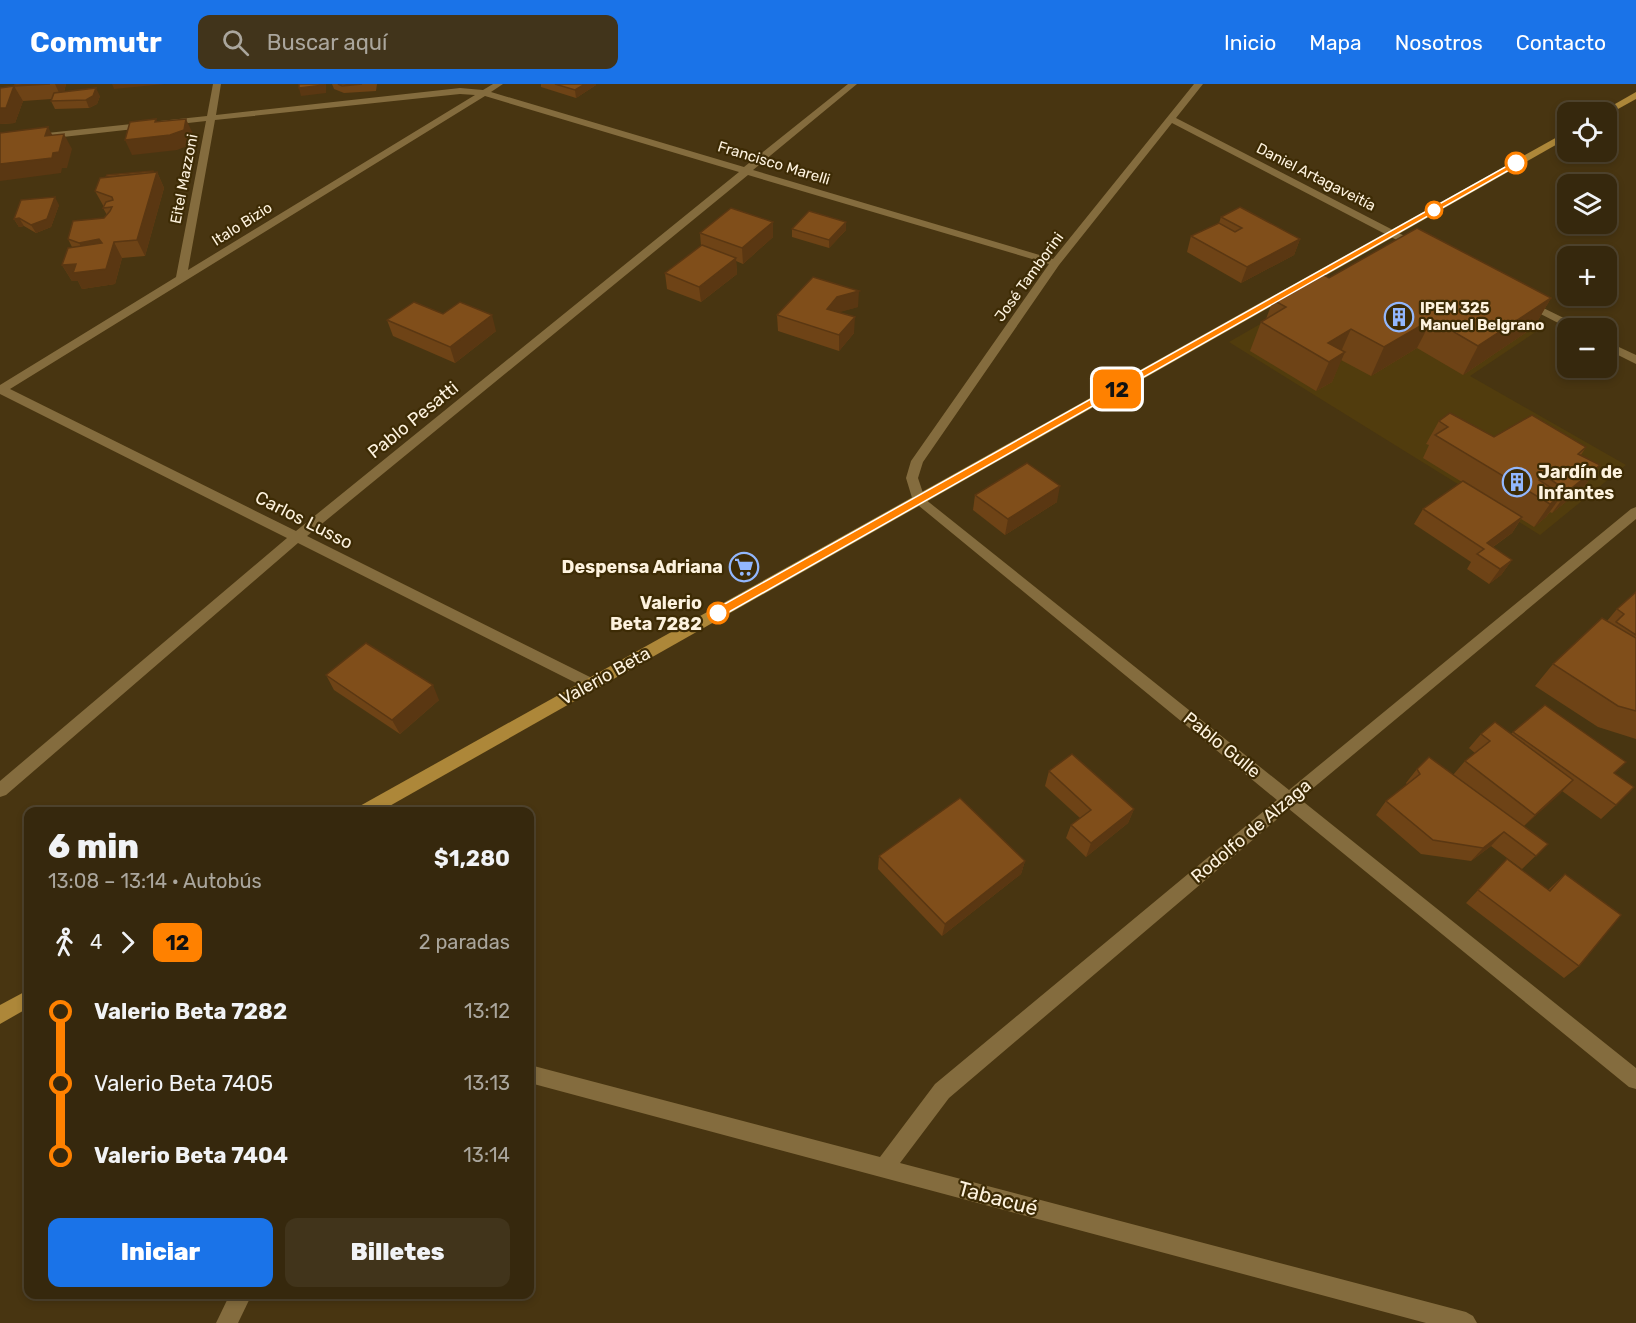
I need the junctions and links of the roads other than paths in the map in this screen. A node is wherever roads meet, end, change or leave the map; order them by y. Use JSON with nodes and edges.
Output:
{"nodes":[{"id":1,"x":217,"y":84,"type":"edge"},
{"id":2,"x":499,"y":84,"type":"edge"},
{"id":3,"x":854,"y":84,"type":"edge"},
{"id":4,"x":1199,"y":84,"type":"edge"},
{"id":5,"x":484,"y":93,"type":"junction"},
{"id":6,"x":1636,"y":95,"type":"edge"},
{"id":7,"x":1617,"y":106,"type":"edge"},
{"id":8,"x":211,"y":118,"type":"junction"},
{"id":9,"x":1171,"y":119,"type":"junction"},
{"id":10,"x":1557,"y":140,"type":"edge"},
{"id":11,"x":0,"y":141,"type":"edge"},
{"id":12,"x":749,"y":171,"type":"junction"},
{"id":13,"x":1392,"y":234,"type":"junction"},
{"id":14,"x":1433,"y":255,"type":"edge"},
{"id":15,"x":1055,"y":262,"type":"junction"},
{"id":16,"x":181,"y":279,"type":"junction"},
{"id":17,"x":1514,"y":297,"type":"edge"},
{"id":18,"x":1557,"y":318,"type":"edge"},
{"id":19,"x":1617,"y":350,"type":"edge"},
{"id":20,"x":1636,"y":360,"type":"edge"},
{"id":21,"x":0,"y":390,"type":"edge"},
{"id":22,"x":920,"y":501,"type":"junction"},
{"id":23,"x":1636,"y":512,"type":"edge"},
{"id":24,"x":298,"y":536,"type":"junction"},
{"id":25,"x":591,"y":684,"type":"junction"},
{"id":26,"x":0,"y":790,"type":"edge"},
{"id":27,"x":1289,"y":799,"type":"junction"},
{"id":28,"x":373,"y":807,"type":"edge"},
{"id":29,"x":24,"y":1001,"type":"edge"},
{"id":30,"x":0,"y":1015,"type":"edge"},
{"id":31,"x":534,"y":1075,"type":"edge"},
{"id":32,"x":1636,"y":1080,"type":"edge"},
{"id":33,"x":884,"y":1168,"type":"junction"},
{"id":34,"x":239,"y":1299,"type":"edge"},
{"id":35,"x":227,"y":1323,"type":"edge"},
{"id":36,"x":1466,"y":1323,"type":"edge"}],
"edges":[{"from":1,"to":8,"type":"street","name":"Eitel Mazzoni"},
{"from":2,"to":5,"type":"street","name":"Italo Bizio"},
{"from":3,"to":12,"type":"street","name":"Pablo Pesatti"},
{"from":4,"to":9,"type":"street","name":"José Tamborini"},
{"from":5,"to":8,"type":"street","name":"Francisco Marelli"},
{"from":5,"to":12,"type":"street","name":"Francisco Marelli"},
{"from":5,"to":16,"type":"street","name":"Italo Bizio"},
{"from":6,"to":7,"type":"main road"},
{"from":8,"to":11,"type":"street","name":"Francisco Marelli"},
{"from":8,"to":16,"type":"street","name":"Eitel Mazzoni"},
{"from":9,"to":13,"type":"street","name":"Daniel Artagaveitía"},
{"from":9,"to":15,"type":"street","name":"José Tamborini"},
{"from":10,"to":13,"type":"main road","name":"Valerio Beta"},
{"from":12,"to":15,"type":"street","name":"Francisco Marelli"},
{"from":12,"to":24,"type":"street","name":"Pablo Pesatti"},
{"from":13,"to":14,"type":"street","name":"Daniel Artagaveitía"},
{"from":13,"to":22,"type":"main road","name":"Valerio Beta"},
{"from":15,"to":22,"type":"street","name":"José Tamborini"},
{"from":16,"to":21,"type":"street","name":"Italo Bizio"},
{"from":17,"to":18,"type":"street"},
{"from":19,"to":20,"type":"street"},
{"from":21,"to":24,"type":"street","name":"Carlos Lusso"},
{"from":22,"to":25,"type":"main road","name":"Valerio Beta"},
{"from":22,"to":27,"type":"street","name":"Pablo Gulle"},
{"from":23,"to":27,"type":"street","name":"Rodolfo de Alzaga"},
{"from":24,"to":25,"type":"street","name":"Carlos Lusso"},
{"from":24,"to":26,"type":"street","name":"Pablo Pesatti"},
{"from":25,"to":28,"type":"main road","name":"Valerio Beta"},
{"from":27,"to":32,"type":"street","name":"Pablo Gulle"},
{"from":27,"to":33,"type":"street","name":"Rodolfo de Alzaga"},
{"from":29,"to":30,"type":"main road"},
{"from":31,"to":33,"type":"street","name":"Tabacué"},
{"from":33,"to":36,"type":"street","name":"Tabacué"},
{"from":34,"to":35,"type":"street"}]}
